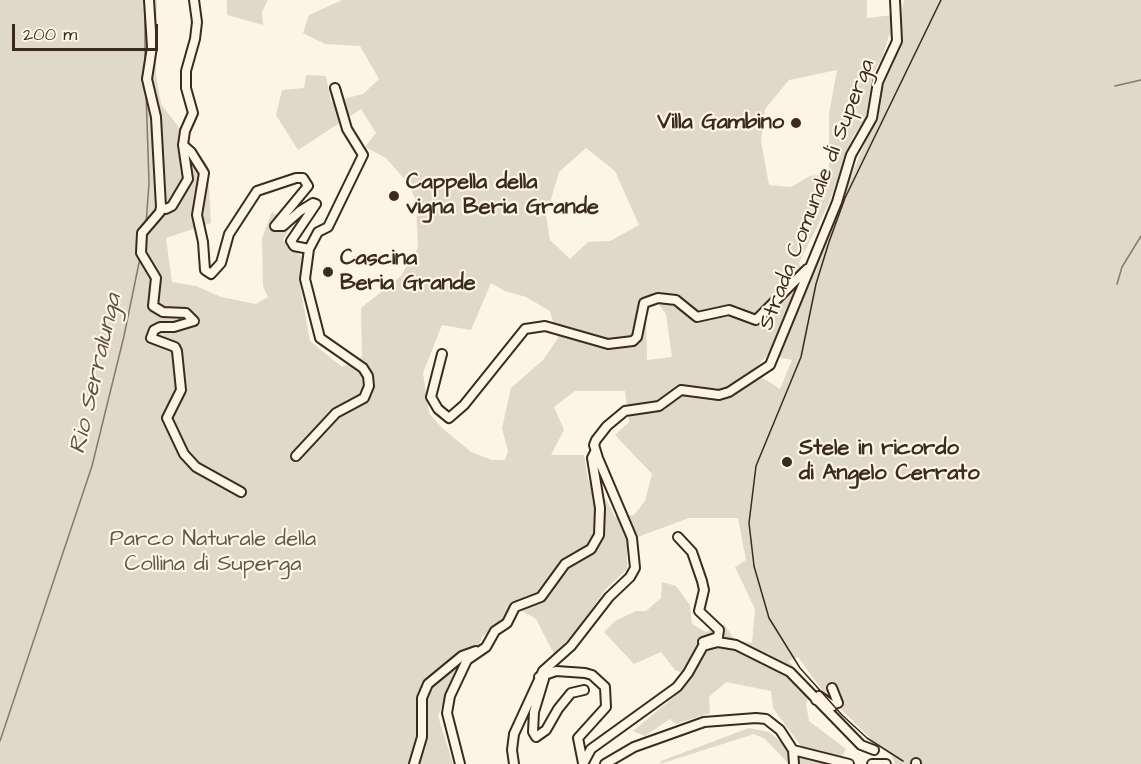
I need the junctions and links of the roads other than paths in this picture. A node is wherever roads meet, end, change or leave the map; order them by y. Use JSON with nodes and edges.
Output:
{"nodes":[{"id":1,"x":149,"y":0,"type":"edge"},
{"id":2,"x":194,"y":0,"type":"edge"},
{"id":3,"x":895,"y":0,"type":"edge"},
{"id":4,"x":335,"y":88,"type":"dead end"},
{"id":5,"x":183,"y":145,"type":"junction"},
{"id":6,"x":161,"y":207,"type":"junction"},
{"id":7,"x":309,"y":249,"type":"junction"},
{"id":8,"x":812,"y":263,"type":"junction"},
{"id":9,"x":442,"y":354,"type":"dead end"},
{"id":10,"x":596,"y":452,"type":"junction"},
{"id":11,"x":296,"y":456,"type":"dead end"},
{"id":12,"x":241,"y":492,"type":"dead end"},
{"id":13,"x":678,"y":537,"type":"dead end"},
{"id":14,"x":703,"y":646,"type":"junction"},
{"id":15,"x":486,"y":647,"type":"junction"},
{"id":16,"x":542,"y":677,"type":"junction"},
{"id":17,"x":832,"y":688,"type":"dead end"},
{"id":18,"x":584,"y":690,"type":"dead end"},
{"id":19,"x":816,"y":700,"type":"junction"},
{"id":20,"x":874,"y":750,"type":"dead end"},
{"id":21,"x":797,"y":751,"type":"junction"},
{"id":22,"x":795,"y":762,"type":"edge"},
{"id":23,"x":414,"y":764,"type":"edge"},
{"id":24,"x":460,"y":764,"type":"edge"},
{"id":25,"x":514,"y":764,"type":"edge"},
{"id":26,"x":583,"y":764,"type":"edge"},
{"id":27,"x":605,"y":764,"type":"edge"},
{"id":28,"x":849,"y":764,"type":"edge"},
{"id":29,"x":872,"y":764,"type":"edge"},
{"id":30,"x":886,"y":764,"type":"edge"}],
"edges":[{"from":1,"to":6,"type":"street"},
{"from":2,"to":5,"type":"street"},
{"from":3,"to":8,"type":"street","name":"Strada Comunale di Superga"},
{"from":4,"to":7,"type":"street"},
{"from":5,"to":6,"type":"street"},
{"from":5,"to":7,"type":"street"},
{"from":6,"to":12,"type":"street"},
{"from":7,"to":11,"type":"street"},
{"from":8,"to":9,"type":"street"},
{"from":8,"to":10,"type":"street","name":"Strada Comunale di Superga"},
{"from":10,"to":15,"type":"street"},
{"from":10,"to":16,"type":"street"},
{"from":13,"to":14,"type":"street"},
{"from":14,"to":19,"type":"street"},
{"from":14,"to":26,"type":"street"},
{"from":15,"to":23,"type":"street"},
{"from":15,"to":24,"type":"street"},
{"from":16,"to":18,"type":"street"},
{"from":16,"to":25,"type":"street"},
{"from":16,"to":26,"type":"street"},
{"from":17,"to":19,"type":"street"},
{"from":19,"to":20,"type":"street"},
{"from":21,"to":22,"type":"street"},
{"from":21,"to":27,"type":"street"},
{"from":21,"to":28,"type":"street"},
{"from":29,"to":30,"type":"street"}]}
